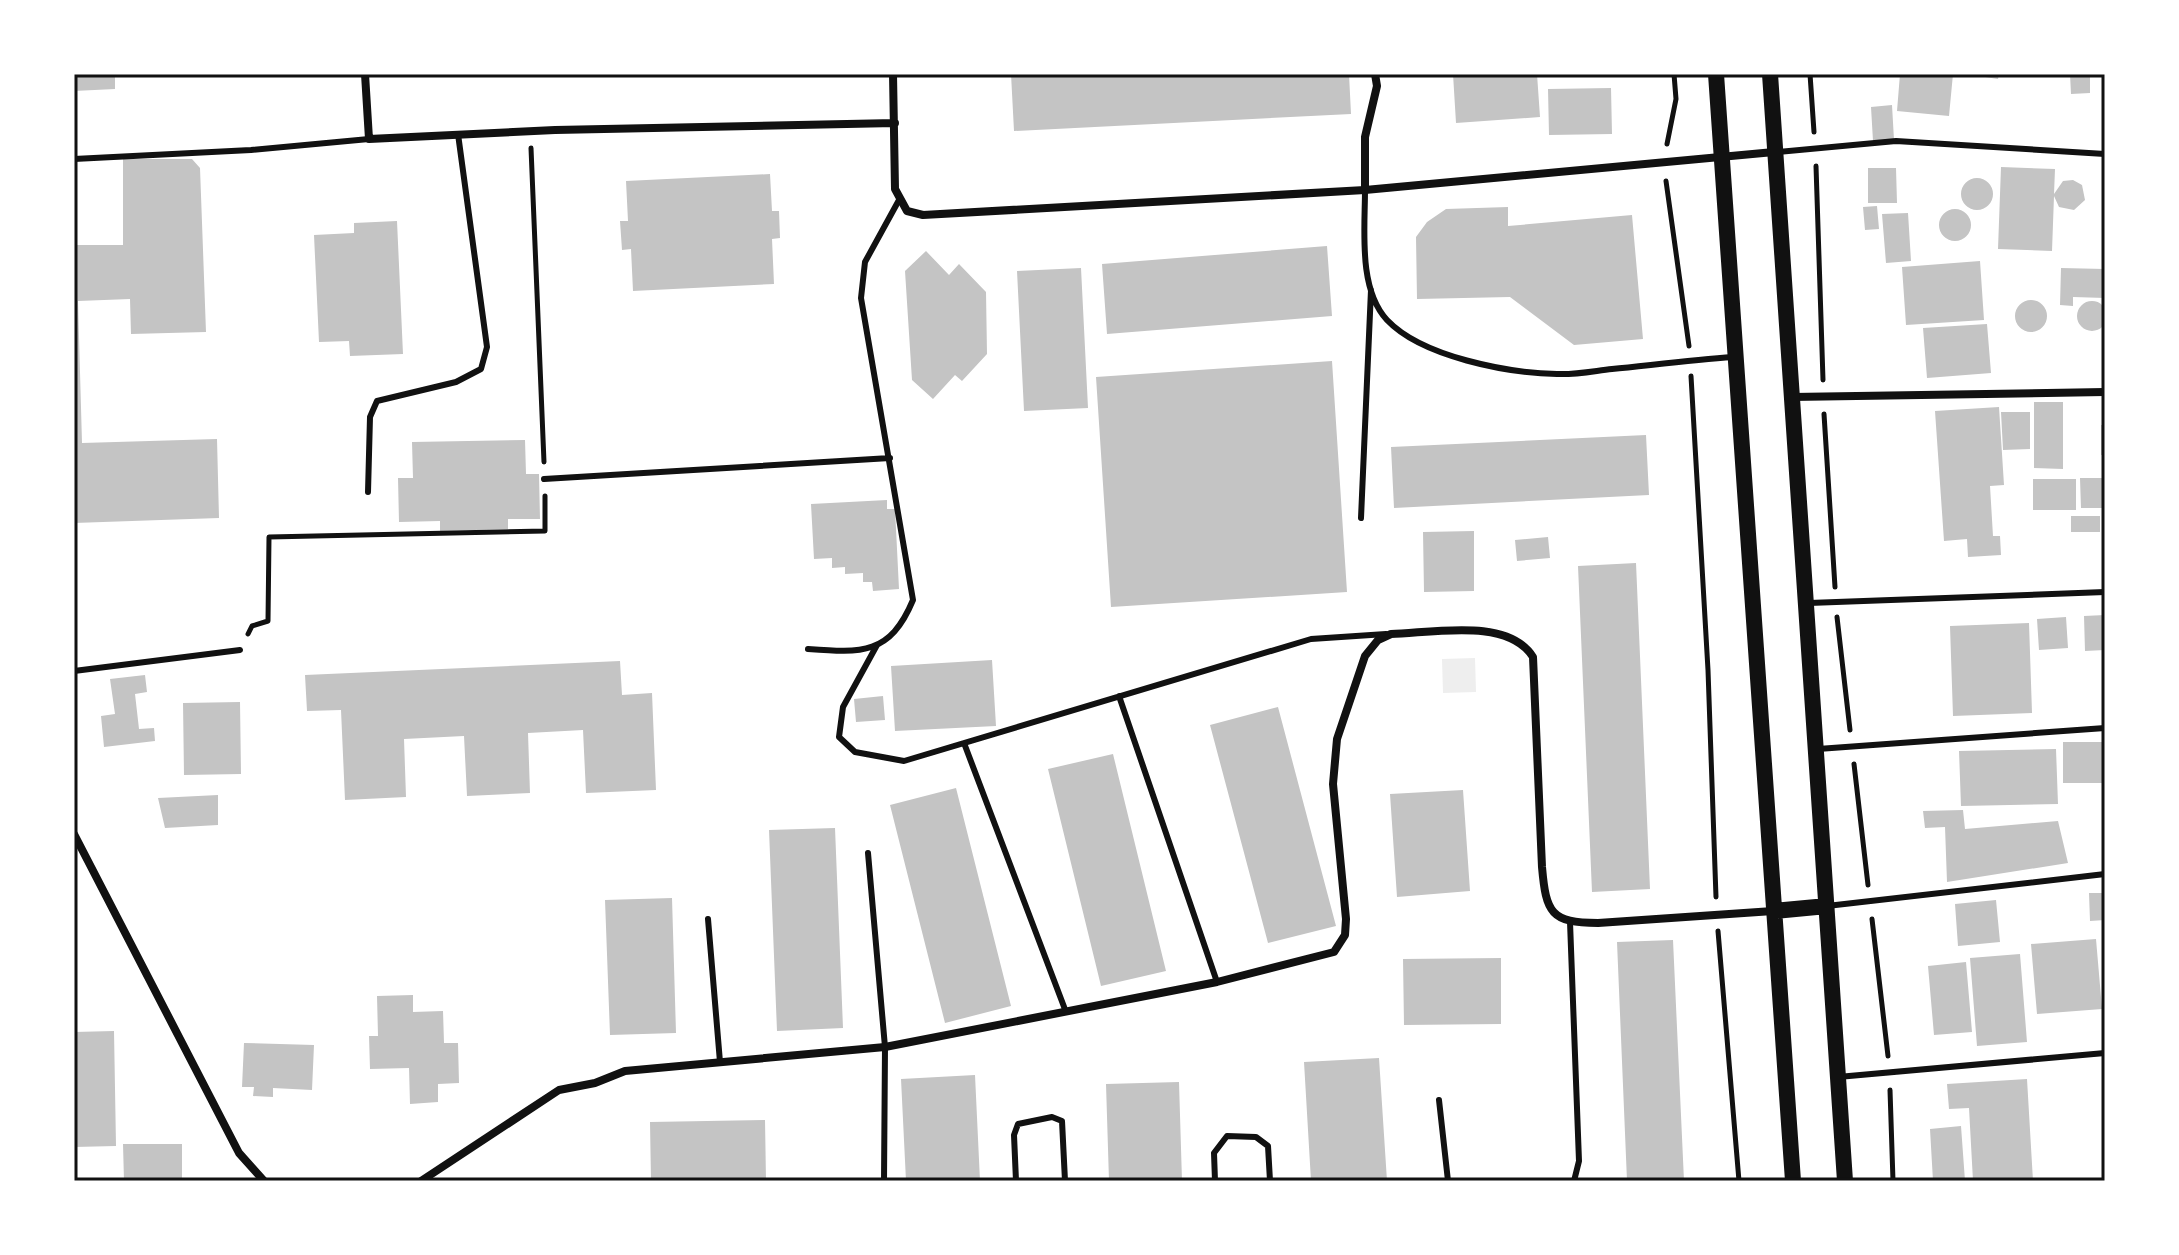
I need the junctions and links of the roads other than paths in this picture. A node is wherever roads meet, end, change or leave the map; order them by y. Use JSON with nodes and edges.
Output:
{"nodes":[{"id":1,"x":365,"y":74,"type":"edge"},
{"id":2,"x":893,"y":74,"type":"edge"},
{"id":3,"x":1375,"y":74,"type":"edge"},
{"id":4,"x":1716,"y":74,"type":"edge"},
{"id":5,"x":1770,"y":74,"type":"edge"},
{"id":6,"x":895,"y":123,"type":"junction"},
{"id":7,"x":458,"y":134,"type":"junction"},
{"id":8,"x":369,"y":139,"type":"junction"},
{"id":9,"x":1774,"y":152,"type":"junction"},
{"id":10,"x":2105,"y":154,"type":"edge"},
{"id":11,"x":1721,"y":156,"type":"junction"},
{"id":12,"x":74,"y":159,"type":"edge"},
{"id":13,"x":1365,"y":190,"type":"junction"},
{"id":14,"x":899,"y":200,"type":"junction"},
{"id":15,"x":1371,"y":289,"type":"junction"},
{"id":16,"x":1735,"y":357,"type":"junction"},
{"id":17,"x":2105,"y":392,"type":"edge"},
{"id":18,"x":1792,"y":397,"type":"junction"},
{"id":19,"x":890,"y":458,"type":"junction"},
{"id":20,"x":544,"y":479,"type":"road end"},
{"id":21,"x":368,"y":492,"type":"dead end"},
{"id":22,"x":1361,"y":518,"type":"dead end"},
{"id":23,"x":2105,"y":592,"type":"edge"},
{"id":24,"x":1805,"y":603,"type":"junction"},
{"id":25,"x":1391,"y":634,"type":"junction"},
{"id":26,"x":877,"y":645,"type":"junction"},
{"id":27,"x":808,"y":649,"type":"dead end"},
{"id":28,"x":240,"y":650,"type":"road end"},
{"id":29,"x":74,"y":671,"type":"edge"},
{"id":30,"x":1119,"y":696,"type":"junction"},
{"id":31,"x":2105,"y":728,"type":"edge"},
{"id":32,"x":964,"y":743,"type":"junction"},
{"id":33,"x":1815,"y":749,"type":"junction"},
{"id":34,"x":74,"y":834,"type":"edge"},
{"id":35,"x":868,"y":853,"type":"dead end"},
{"id":36,"x":2105,"y":874,"type":"edge"},
{"id":37,"x":1827,"y":906,"type":"junction"},
{"id":38,"x":1774,"y":911,"type":"junction"},
{"id":39,"x":708,"y":919,"type":"dead end"},
{"id":40,"x":1570,"y":922,"type":"junction"},
{"id":41,"x":1217,"y":982,"type":"junction"},
{"id":42,"x":1066,"y":1012,"type":"junction"},
{"id":43,"x":885,"y":1047,"type":"junction"},
{"id":44,"x":2105,"y":1053,"type":"edge"},
{"id":45,"x":720,"y":1062,"type":"junction"},
{"id":46,"x":1838,"y":1077,"type":"junction"},
{"id":47,"x":1439,"y":1100,"type":"dead end"},
{"id":48,"x":264,"y":1181,"type":"edge"},
{"id":49,"x":421,"y":1181,"type":"edge"},
{"id":50,"x":884,"y":1181,"type":"edge"},
{"id":51,"x":1016,"y":1181,"type":"edge"},
{"id":52,"x":1065,"y":1181,"type":"edge"},
{"id":53,"x":1215,"y":1181,"type":"edge"},
{"id":54,"x":1270,"y":1181,"type":"edge"},
{"id":55,"x":1448,"y":1181,"type":"edge"},
{"id":56,"x":1574,"y":1181,"type":"edge"},
{"id":57,"x":1793,"y":1181,"type":"edge"},
{"id":58,"x":1845,"y":1181,"type":"edge"}],
"edges":[{"from":1,"to":8,"type":"street"},
{"from":2,"to":6,"type":"street"},
{"from":3,"to":13,"type":"street"},
{"from":4,"to":11,"type":"main road"},
{"from":5,"to":9,"type":"main road"},
{"from":6,"to":7,"type":"street"},
{"from":6,"to":14,"type":"street"},
{"from":7,"to":8,"type":"street"},
{"from":7,"to":21,"type":"lane"},
{"from":8,"to":12,"type":"lane"},
{"from":9,"to":10,"type":"lane"},
{"from":9,"to":11,"type":"street"},
{"from":9,"to":18,"type":"main road"},
{"from":11,"to":13,"type":"street"},
{"from":11,"to":16,"type":"main road"},
{"from":13,"to":14,"type":"street"},
{"from":13,"to":15,"type":"lane"},
{"from":14,"to":19,"type":"lane"},
{"from":15,"to":16,"type":"lane"},
{"from":15,"to":22,"type":"lane"},
{"from":16,"to":38,"type":"main road"},
{"from":17,"to":18,"type":"street"},
{"from":18,"to":24,"type":"main road"},
{"from":19,"to":20,"type":"lane"},
{"from":19,"to":26,"type":"lane"},
{"from":23,"to":24,"type":"lane"},
{"from":24,"to":33,"type":"main road"},
{"from":25,"to":30,"type":"lane"},
{"from":25,"to":40,"type":"street"},
{"from":25,"to":41,"type":"street"},
{"from":26,"to":27,"type":"lane"},
{"from":26,"to":32,"type":"lane"},
{"from":28,"to":29,"type":"lane"},
{"from":30,"to":32,"type":"lane"},
{"from":30,"to":41,"type":"lane"},
{"from":31,"to":33,"type":"lane"},
{"from":32,"to":42,"type":"lane"},
{"from":33,"to":37,"type":"main road"},
{"from":34,"to":48,"type":"street"},
{"from":35,"to":43,"type":"lane"},
{"from":36,"to":37,"type":"lane"},
{"from":37,"to":38,"type":"main road"},
{"from":37,"to":46,"type":"main road"},
{"from":38,"to":40,"type":"street"},
{"from":38,"to":57,"type":"main road"},
{"from":39,"to":45,"type":"lane"},
{"from":40,"to":56,"type":"lane"},
{"from":41,"to":42,"type":"street"},
{"from":42,"to":43,"type":"street"},
{"from":43,"to":45,"type":"street"},
{"from":43,"to":50,"type":"lane"},
{"from":44,"to":46,"type":"lane"},
{"from":45,"to":49,"type":"street"},
{"from":46,"to":58,"type":"main road"},
{"from":47,"to":55,"type":"lane"},
{"from":51,"to":52,"type":"lane"},
{"from":53,"to":54,"type":"lane"}]}
